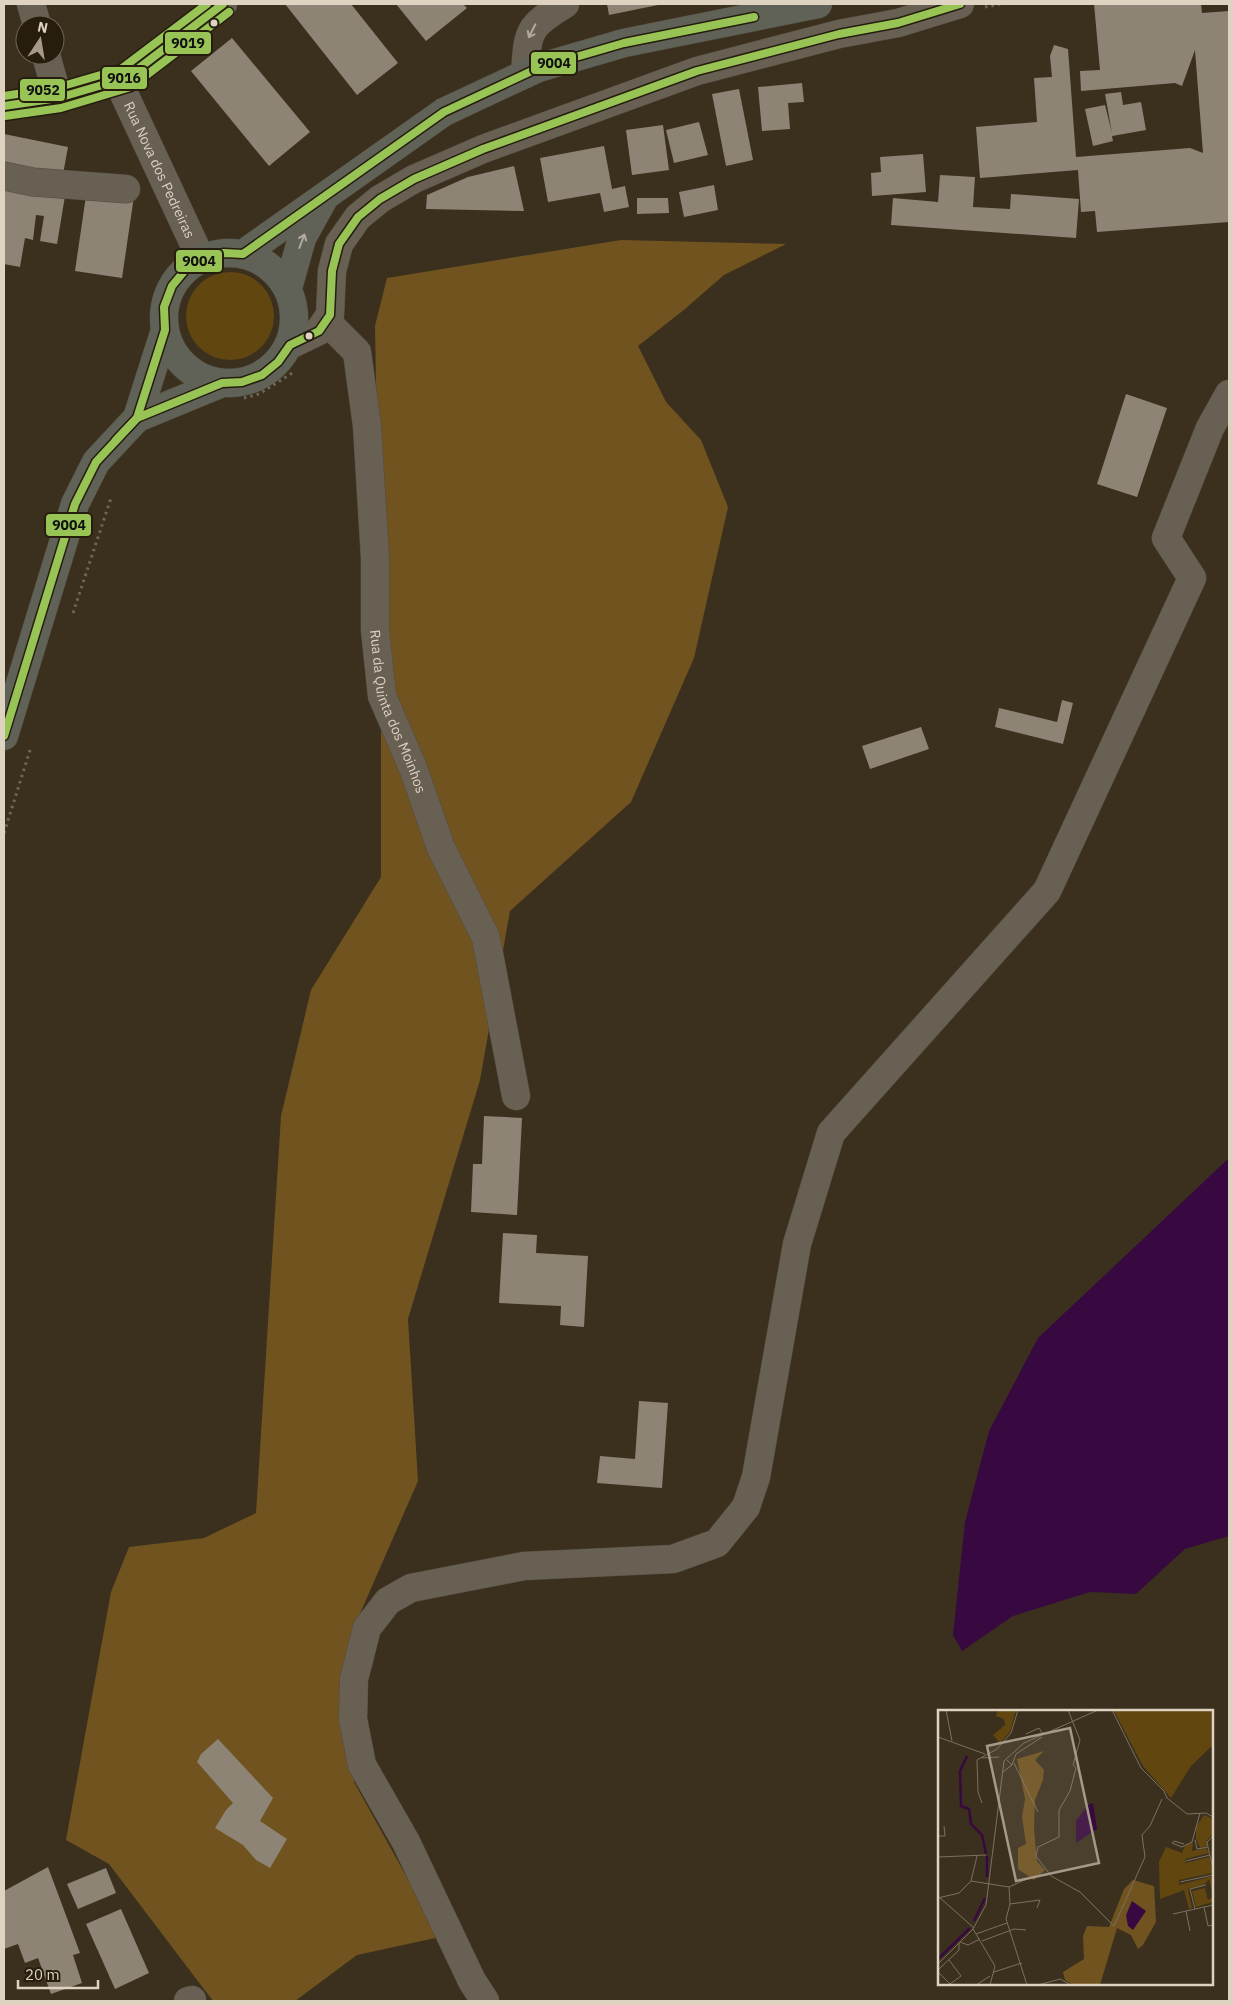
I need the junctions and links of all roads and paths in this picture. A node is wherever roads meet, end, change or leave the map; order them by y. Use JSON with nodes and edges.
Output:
{"nodes":[{"id":1,"x":223,"y":4,"type":"edge"},
{"id":2,"x":565,"y":4,"type":"edge"},
{"id":3,"x":818,"y":4,"type":"edge"},
{"id":4,"x":1001,"y":4,"type":"edge"},
{"id":5,"x":972,"y":6,"type":"edge"},
{"id":6,"x":49,"y":65,"type":"edge"},
{"id":7,"x":525,"y":74,"type":"junction"},
{"id":8,"x":118,"y":80,"type":"junction"},
{"id":9,"x":58,"y":98,"type":"junction"},
{"id":10,"x":4,"y":106,"type":"edge"},
{"id":11,"x":4,"y":176,"type":"edge"},
{"id":12,"x":126,"y":188,"type":"dead end"},
{"id":13,"x":328,"y":193,"type":"junction"},
{"id":14,"x":243,"y":254,"type":"junction"},
{"id":15,"x":201,"y":259,"type":"junction"},
{"id":16,"x":288,"y":288,"type":"junction"},
{"id":17,"x":326,"y":321,"type":"junction"},
{"id":18,"x":165,"y":330,"type":"junction"},
{"id":19,"x":295,"y":356,"type":"junction"},
{"id":20,"x":232,"y":391,"type":"junction"},
{"id":21,"x":1229,"y":394,"type":"edge"},
{"id":22,"x":137,"y":418,"type":"junction"},
{"id":23,"x":114,"y":491,"type":"dead end"},
{"id":24,"x":70,"y":623,"type":"dead end"},
{"id":25,"x":4,"y":736,"type":"edge"},
{"id":26,"x":34,"y":737,"type":"dead end"},
{"id":27,"x":4,"y":832,"type":"edge"},
{"id":28,"x":516,"y":1096,"type":"dead end"},
{"id":29,"x":485,"y":2001,"type":"edge"}],
"edges":[{"from":1,"to":8,"type":"street"},
{"from":2,"to":7,"type":"street","one_way":true},
{"from":3,"to":7,"type":"main road"},
{"from":4,"to":5,"type":"path"},
{"from":5,"to":17,"type":"street"},
{"from":6,"to":9,"type":"street"},
{"from":7,"to":13,"type":"main road"},
{"from":8,"to":9,"type":"street"},
{"from":8,"to":15,"type":"street","name":"Rua Nova dos Pedreiras"},
{"from":9,"to":10,"type":"street"},
{"from":11,"to":12,"type":"street"},
{"from":13,"to":14,"type":"main road"},
{"from":16,"to":13,"type":"main road","one_way":true},
{"from":14,"to":15,"type":"main road"},
{"from":14,"to":16,"type":"main road"},
{"from":15,"to":18,"type":"main road"},
{"from":16,"to":19,"type":"main road"},
{"from":17,"to":19,"type":"street"},
{"from":17,"to":28,"type":"street","name":"Rua da Quinta dos Moinhos"},
{"from":18,"to":20,"type":"main road"},
{"from":18,"to":22,"type":"main road"},
{"from":19,"to":20,"type":"main road"},
{"from":19,"to":20,"type":"path"},
{"from":20,"to":22,"type":"main road"},
{"from":21,"to":29,"type":"street"},
{"from":22,"to":25,"type":"main road"},
{"from":23,"to":24,"type":"path"},
{"from":26,"to":27,"type":"path"}]}
